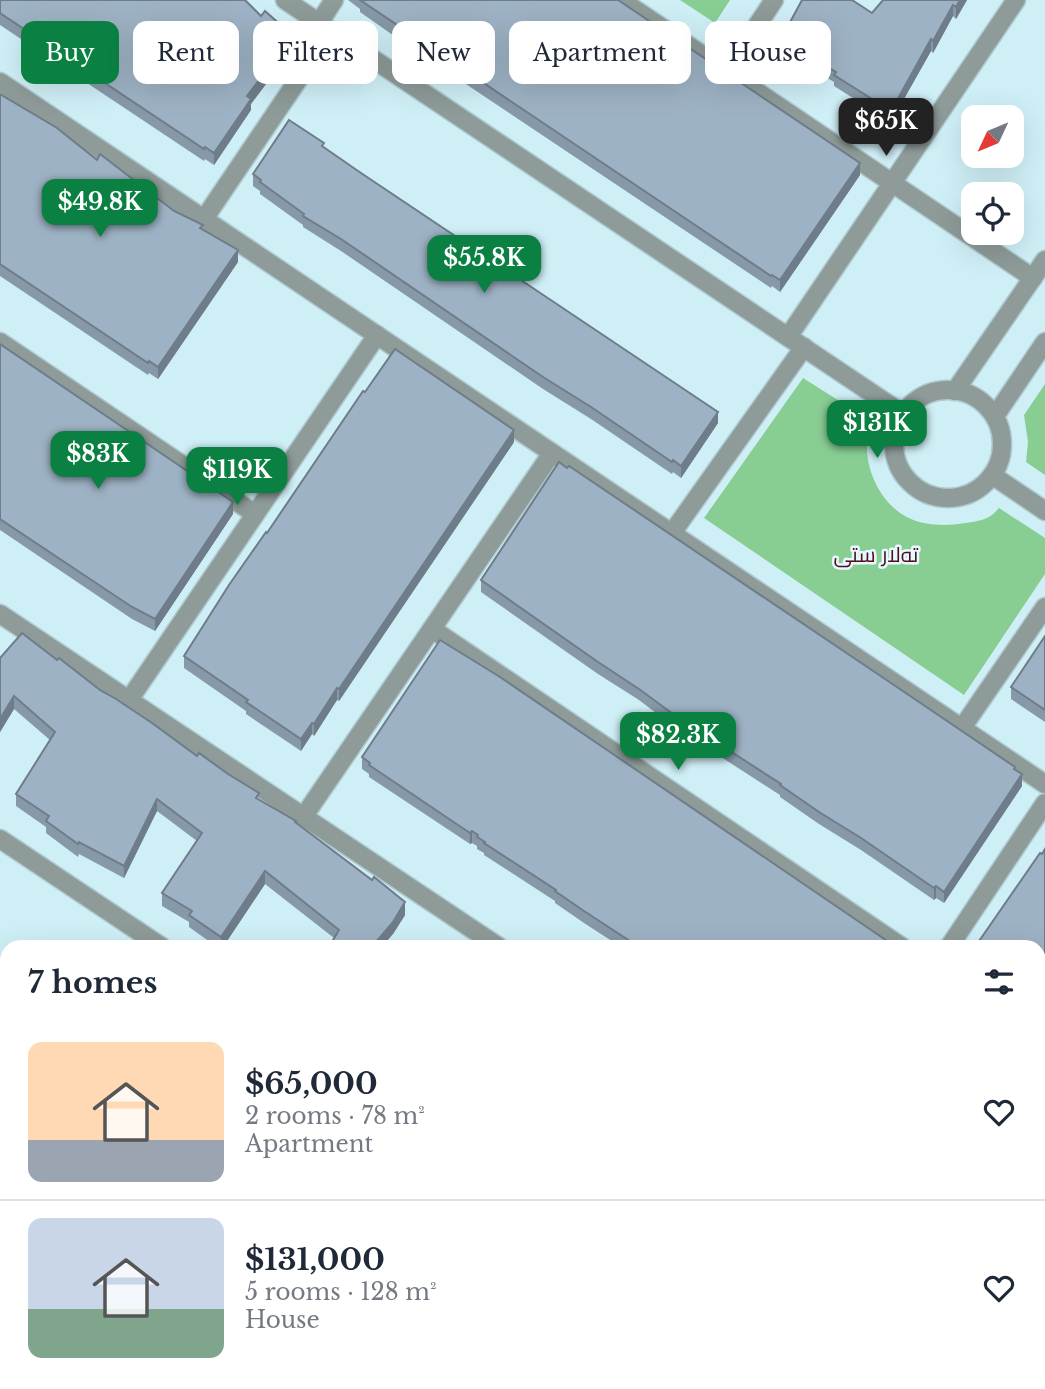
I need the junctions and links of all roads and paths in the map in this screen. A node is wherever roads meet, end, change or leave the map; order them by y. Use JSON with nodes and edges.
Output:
{"nodes":[{"id":1,"x":285,"y":0,"type":"edge"},
{"id":2,"x":334,"y":0,"type":"edge"},
{"id":3,"x":621,"y":0,"type":"edge"},
{"id":4,"x":774,"y":0,"type":"edge"},
{"id":5,"x":1016,"y":0,"type":"edge"},
{"id":6,"x":316,"y":21,"type":"edge"},
{"id":7,"x":327,"y":21,"type":"edge"},
{"id":8,"x":760,"y":21,"type":"edge"},
{"id":9,"x":705,"y":56,"type":"edge"},
{"id":10,"x":378,"y":62,"type":"edge"},
{"id":11,"x":0,"y":82,"type":"edge"},
{"id":12,"x":289,"y":84,"type":"edge"},
{"id":13,"x":746,"y":84,"type":"edge"},
{"id":14,"x":892,"y":183,"type":"junction"},
{"id":15,"x":204,"y":219,"type":"junction"},
{"id":16,"x":1045,"y":260,"type":"edge"},
{"id":17,"x":1033,"y":278,"type":"junction"},
{"id":18,"x":377,"y":335,"type":"junction"},
{"id":19,"x":788,"y":337,"type":"junction"},
{"id":20,"x":0,"y":342,"type":"edge"},
{"id":21,"x":1045,"y":342,"type":"edge"},
{"id":22,"x":804,"y":347,"type":"junction"},
{"id":23,"x":955,"y":391,"type":"junction"},
{"id":24,"x":903,"y":414,"type":"junction"},
{"id":25,"x":995,"y":416,"type":"junction"},
{"id":26,"x":552,"y":453,"type":"junction"},
{"id":27,"x":992,"y":475,"type":"junction"},
{"id":28,"x":1045,"y":511,"type":"edge"},
{"id":29,"x":255,"y":514,"type":"junction"},
{"id":30,"x":672,"y":533,"type":"junction"},
{"id":31,"x":1045,"y":607,"type":"edge"},
{"id":32,"x":1,"y":616,"type":"edge"},
{"id":33,"x":432,"y":629,"type":"junction"},
{"id":34,"x":129,"y":700,"type":"junction"},
{"id":35,"x":962,"y":728,"type":"junction"},
{"id":36,"x":1045,"y":784,"type":"edge"},
{"id":37,"x":1045,"y":803,"type":"edge"},
{"id":38,"x":304,"y":816,"type":"junction"},
{"id":39,"x":0,"y":839,"type":"edge"},
{"id":40,"x":152,"y":940,"type":"edge"},
{"id":41,"x":489,"y":940,"type":"edge"},
{"id":42,"x":892,"y":940,"type":"edge"},
{"id":43,"x":954,"y":940,"type":"edge"}],
"edges":[{"from":1,"to":6,"type":"street"},
{"from":2,"to":7,"type":"street"},
{"from":3,"to":9,"type":"street"},
{"from":4,"to":8,"type":"street"},
{"from":5,"to":14,"type":"street"},
{"from":10,"to":19,"type":"street"},
{"from":11,"to":15,"type":"street"},
{"from":12,"to":15,"type":"street"},
{"from":13,"to":14,"type":"street"},
{"from":14,"to":17,"type":"street"},
{"from":14,"to":19,"type":"street"},
{"from":15,"to":18,"type":"street"},
{"from":16,"to":17,"type":"street"},
{"from":17,"to":23,"type":"street"},
{"from":18,"to":26,"type":"street"},
{"from":18,"to":29,"type":"street"},
{"from":19,"to":22,"type":"street"},
{"from":20,"to":29,"type":"street"},
{"from":21,"to":25,"type":"street"},
{"from":22,"to":24,"type":"street"},
{"from":22,"to":30,"type":"street"},
{"from":23,"to":24,"type":"street"},
{"from":23,"to":25,"type":"street"},
{"from":24,"to":27,"type":"street"},
{"from":25,"to":27,"type":"street"},
{"from":26,"to":30,"type":"street"},
{"from":26,"to":33,"type":"street"},
{"from":27,"to":28,"type":"street"},
{"from":29,"to":34,"type":"street"},
{"from":30,"to":35,"type":"street"},
{"from":31,"to":35,"type":"street"},
{"from":32,"to":34,"type":"street"},
{"from":33,"to":38,"type":"street"},
{"from":33,"to":42,"type":"street"},
{"from":34,"to":38,"type":"street"},
{"from":35,"to":36,"type":"street"},
{"from":37,"to":43,"type":"street"},
{"from":38,"to":41,"type":"street"},
{"from":39,"to":40,"type":"street"}]}
